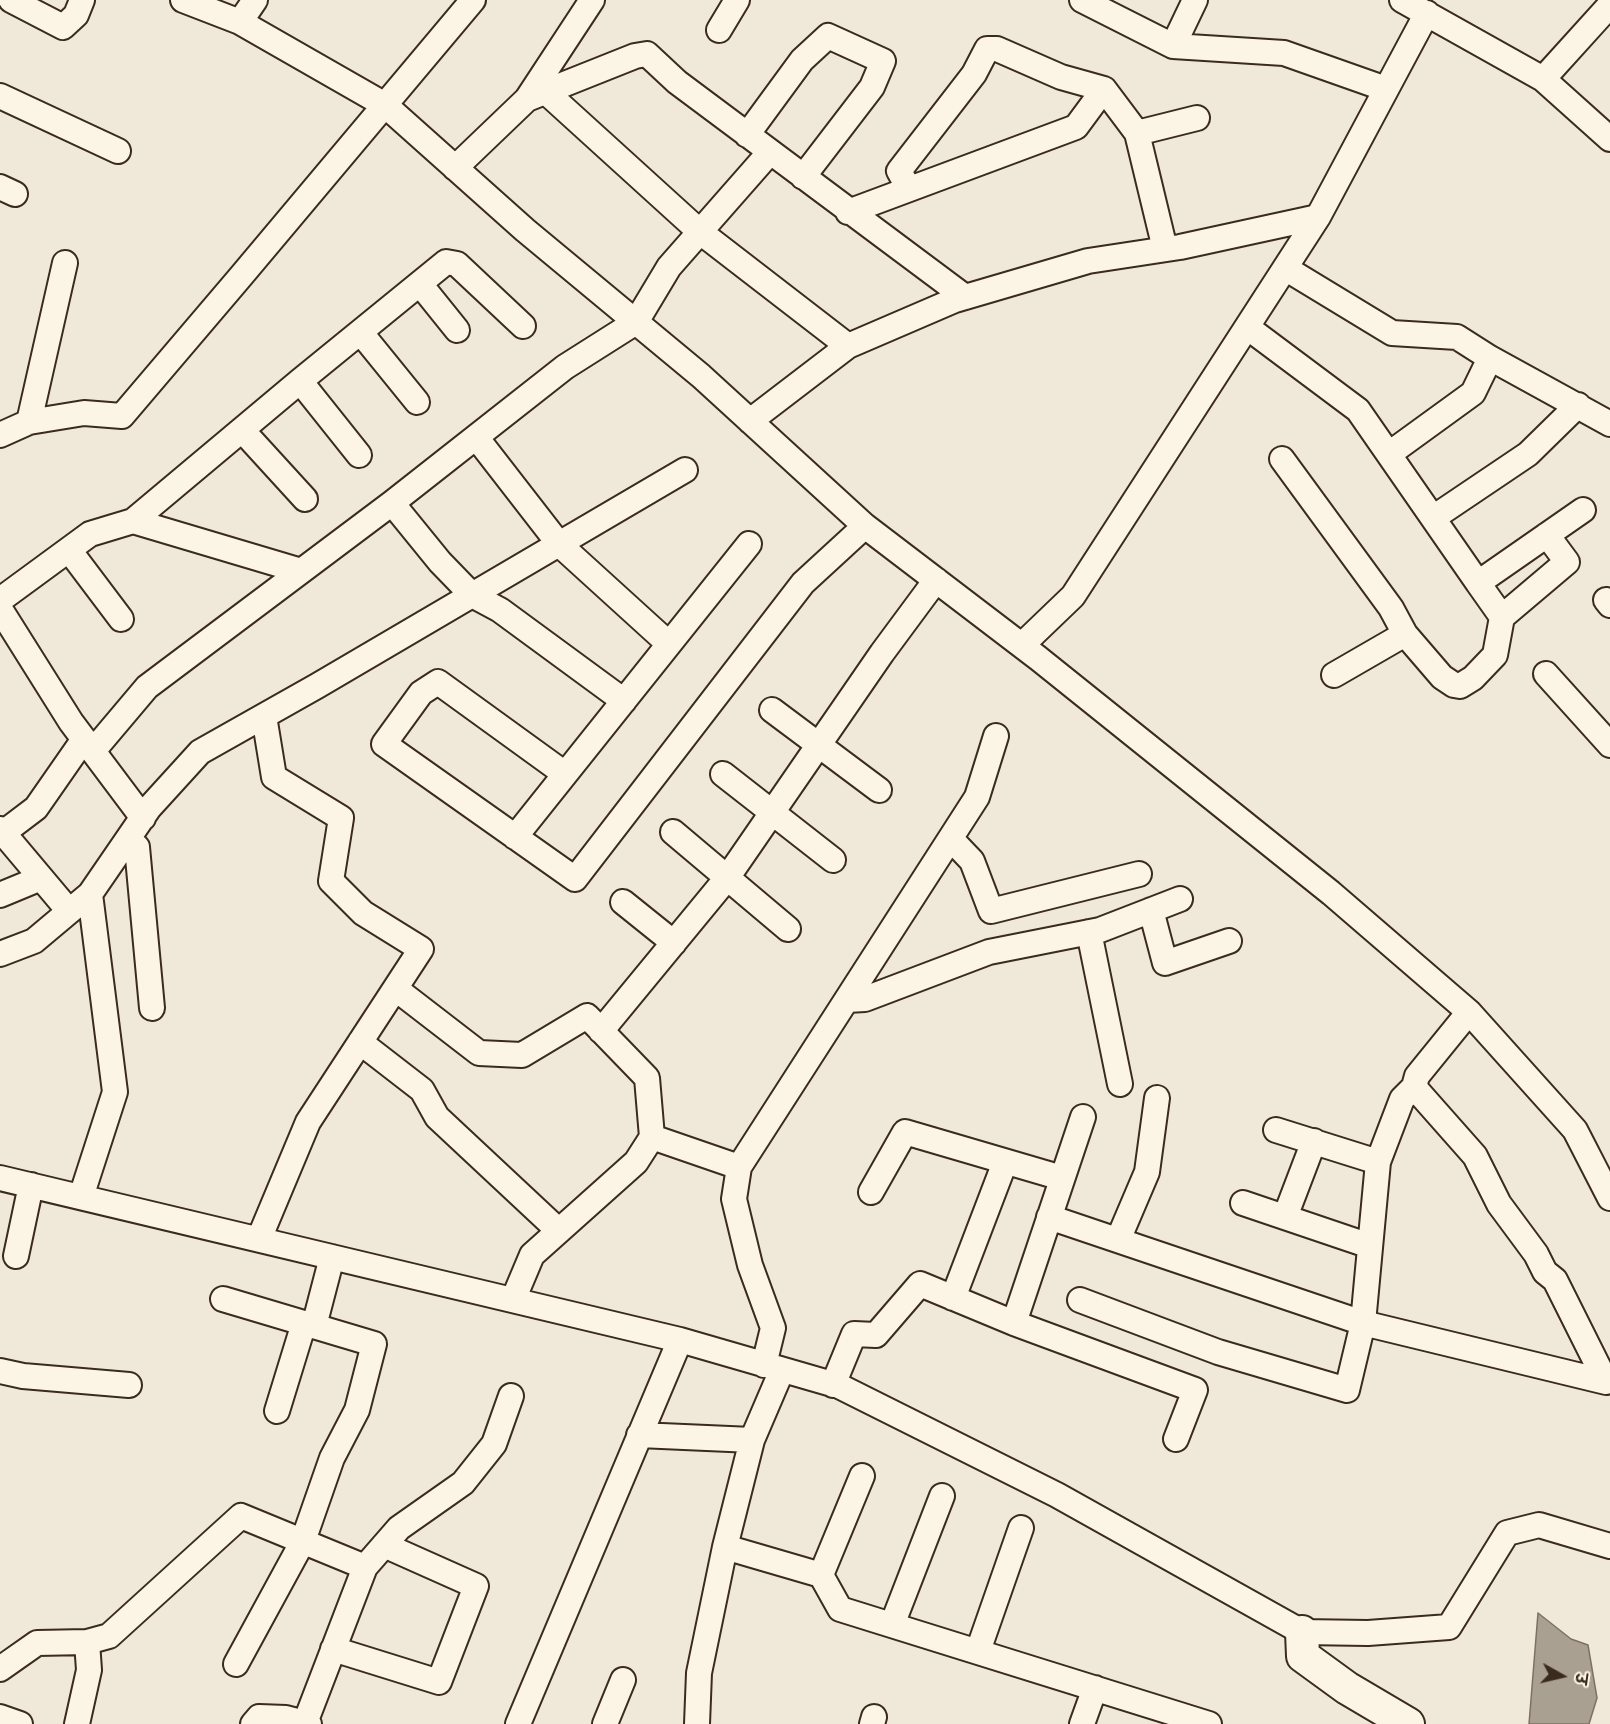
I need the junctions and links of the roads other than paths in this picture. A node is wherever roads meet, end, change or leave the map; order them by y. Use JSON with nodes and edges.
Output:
{"nodes":[{"id":1,"x":82,"y":0,"type":"edge"},
{"id":2,"x":183,"y":0,"type":"edge"},
{"id":3,"x":255,"y":0,"type":"edge"},
{"id":4,"x":473,"y":0,"type":"edge"},
{"id":5,"x":737,"y":0,"type":"edge"},
{"id":6,"x":1082,"y":0,"type":"edge"},
{"id":7,"x":1195,"y":0,"type":"edge"},
{"id":8,"x":1402,"y":0,"type":"edge"},
{"id":9,"x":17,"y":2,"type":"edge"},
{"id":10,"x":587,"y":2,"type":"edge"},
{"id":11,"x":1610,"y":5,"type":"edge"},
{"id":12,"x":1427,"y":13,"type":"junction"},
{"id":13,"x":240,"y":22,"type":"junction"},
{"id":14,"x":719,"y":30,"type":"dead end"},
{"id":15,"x":1173,"y":46,"type":"junction"},
{"id":16,"x":1543,"y":79,"type":"junction"},
{"id":17,"x":1104,"y":89,"type":"junction"},
{"id":18,"x":1386,"y":90,"type":"junction"},
{"id":19,"x":0,"y":96,"type":"edge"},
{"id":20,"x":537,"y":96,"type":"junction"},
{"id":21,"x":385,"y":105,"type":"junction"},
{"id":22,"x":1197,"y":118,"type":"dead end"},
{"id":23,"x":1137,"y":133,"type":"junction"},
{"id":24,"x":747,"y":135,"type":"junction"},
{"id":25,"x":1610,"y":139,"type":"edge"},
{"id":26,"x":118,"y":151,"type":"dead end"},
{"id":27,"x":770,"y":152,"type":"junction"},
{"id":28,"x":456,"y":168,"type":"junction"},
{"id":29,"x":803,"y":177,"type":"junction"},
{"id":30,"x":909,"y":189,"type":"junction"},
{"id":31,"x":848,"y":212,"type":"junction"},
{"id":32,"x":1318,"y":217,"type":"junction"},
{"id":33,"x":699,"y":231,"type":"junction"},
{"id":34,"x":1165,"y":249,"type":"junction"},
{"id":35,"x":65,"y":263,"type":"dead end"},
{"id":36,"x":1285,"y":268,"type":"junction"},
{"id":37,"x":420,"y":284,"type":"junction"},
{"id":38,"x":965,"y":297,"type":"junction"},
{"id":39,"x":636,"y":322,"type":"junction"},
{"id":40,"x":523,"y":326,"type":"dead end"},
{"id":41,"x":1247,"y":327,"type":"junction"},
{"id":42,"x":458,"y":330,"type":"dead end"},
{"id":43,"x":361,"y":333,"type":"junction"},
{"id":44,"x":848,"y":346,"type":"junction"},
{"id":45,"x":1490,"y":358,"type":"junction"},
{"id":46,"x":300,"y":381,"type":"junction"},
{"id":47,"x":417,"y":402,"type":"dead end"},
{"id":48,"x":1578,"y":405,"type":"junction"},
{"id":49,"x":750,"y":421,"type":"junction"},
{"id":50,"x":29,"y":422,"type":"junction"},
{"id":51,"x":1610,"y":424,"type":"edge"},
{"id":52,"x":242,"y":430,"type":"junction"},
{"id":53,"x":0,"y":435,"type":"edge"},
{"id":54,"x":476,"y":437,"type":"junction"},
{"id":55,"x":1389,"y":454,"type":"junction"},
{"id":56,"x":360,"y":455,"type":"dead end"},
{"id":57,"x":1282,"y":459,"type":"dead end"},
{"id":58,"x":685,"y":470,"type":"dead end"},
{"id":59,"x":305,"y":499,"type":"dead end"},
{"id":60,"x":392,"y":503,"type":"junction"},
{"id":61,"x":1583,"y":510,"type":"dead end"},
{"id":62,"x":1433,"y":518,"type":"junction"},
{"id":63,"x":133,"y":520,"type":"junction"},
{"id":64,"x":865,"y":526,"type":"junction"},
{"id":65,"x":1547,"y":535,"type":"junction"},
{"id":66,"x":559,"y":544,"type":"junction"},
{"id":67,"x":749,"y":544,"type":"dead end"},
{"id":68,"x":69,"y":550,"type":"junction"},
{"id":69,"x":301,"y":571,"type":"junction"},
{"id":70,"x":936,"y":580,"type":"junction"},
{"id":71,"x":1478,"y":583,"type":"junction"},
{"id":72,"x":472,"y":596,"type":"junction"},
{"id":73,"x":0,"y":600,"type":"edge"},
{"id":74,"x":0,"y":609,"type":"edge"},
{"id":75,"x":1502,"y":617,"type":"junction"},
{"id":76,"x":121,"y":619,"type":"dead end"},
{"id":77,"x":1405,"y":634,"type":"junction"},
{"id":78,"x":669,"y":644,"type":"junction"},
{"id":79,"x":1022,"y":645,"type":"junction"},
{"id":80,"x":1546,"y":674,"type":"dead end"},
{"id":81,"x":1334,"y":675,"type":"dead end"},
{"id":82,"x":624,"y":700,"type":"junction"},
{"id":83,"x":772,"y":710,"type":"dead end"},
{"id":84,"x":264,"y":716,"type":"junction"},
{"id":85,"x":996,"y":736,"type":"dead end"},
{"id":86,"x":89,"y":745,"type":"junction"},
{"id":87,"x":818,"y":745,"type":"junction"},
{"id":88,"x":1610,"y":745,"type":"edge"},
{"id":89,"x":565,"y":774,"type":"junction"},
{"id":90,"x":723,"y":774,"type":"dead end"},
{"id":91,"x":879,"y":790,"type":"dead end"},
{"id":92,"x":772,"y":813,"type":"junction"},
{"id":93,"x":142,"y":818,"type":"junction"},
{"id":94,"x":2,"y":831,"type":"edge"},
{"id":95,"x":673,"y":832,"type":"dead end"},
{"id":96,"x":515,"y":837,"type":"junction"},
{"id":97,"x":128,"y":839,"type":"junction"},
{"id":98,"x":951,"y":839,"type":"junction"},
{"id":99,"x":833,"y":860,"type":"dead end"},
{"id":100,"x":1139,"y":874,"type":"dead end"},
{"id":101,"x":41,"y":878,"type":"junction"},
{"id":102,"x":727,"y":878,"type":"junction"},
{"id":103,"x":90,"y":894,"type":"junction"},
{"id":104,"x":0,"y":895,"type":"edge"},
{"id":105,"x":1180,"y":899,"type":"dead end"},
{"id":106,"x":623,"y":902,"type":"dead end"},
{"id":107,"x":1150,"y":910,"type":"junction"},
{"id":108,"x":69,"y":911,"type":"junction"},
{"id":109,"x":788,"y":929,"type":"dead end"},
{"id":110,"x":1089,"y":932,"type":"junction"},
{"id":111,"x":1229,"y":941,"type":"dead end"},
{"id":112,"x":674,"y":943,"type":"junction"},
{"id":113,"x":0,"y":954,"type":"edge"},
{"id":114,"x":396,"y":989,"type":"junction"},
{"id":115,"x":847,"y":1000,"type":"junction"},
{"id":116,"x":152,"y":1008,"type":"dead end"},
{"id":117,"x":1468,"y":1012,"type":"junction"},
{"id":118,"x":601,"y":1031,"type":"junction"},
{"id":119,"x":360,"y":1042,"type":"junction"},
{"id":120,"x":1119,"y":1084,"type":"dead end"},
{"id":121,"x":1414,"y":1087,"type":"junction"},
{"id":122,"x":1157,"y":1098,"type":"dead end"},
{"id":123,"x":1083,"y":1117,"type":"dead end"},
{"id":124,"x":1276,"y":1130,"type":"dead end"},
{"id":125,"x":652,"y":1137,"type":"junction"},
{"id":126,"x":1314,"y":1142,"type":"junction"},
{"id":127,"x":1378,"y":1161,"type":"junction"},
{"id":128,"x":1005,"y":1162,"type":"junction"},
{"id":129,"x":739,"y":1167,"type":"junction"},
{"id":130,"x":0,"y":1178,"type":"edge"},
{"id":131,"x":1062,"y":1178,"type":"junction"},
{"id":132,"x":30,"y":1185,"type":"junction"},
{"id":133,"x":871,"y":1192,"type":"dead end"},
{"id":134,"x":81,"y":1197,"type":"junction"},
{"id":135,"x":1610,"y":1198,"type":"edge"},
{"id":136,"x":1243,"y":1203,"type":"dead end"},
{"id":137,"x":1049,"y":1217,"type":"junction"},
{"id":138,"x":1285,"y":1217,"type":"junction"},
{"id":139,"x":559,"y":1231,"type":"junction"},
{"id":140,"x":259,"y":1239,"type":"junction"},
{"id":141,"x":1118,"y":1240,"type":"junction"},
{"id":142,"x":1370,"y":1246,"type":"junction"},
{"id":143,"x":16,"y":1256,"type":"dead end"},
{"id":144,"x":332,"y":1257,"type":"junction"},
{"id":145,"x":953,"y":1298,"type":"junction"},
{"id":146,"x":223,"y":1299,"type":"dead end"},
{"id":147,"x":513,"y":1299,"type":"junction"},
{"id":148,"x":1080,"y":1300,"type":"dead end"},
{"id":149,"x":1014,"y":1323,"type":"junction"},
{"id":150,"x":1363,"y":1323,"type":"junction"},
{"id":151,"x":309,"y":1325,"type":"junction"},
{"id":152,"x":680,"y":1340,"type":"junction"},
{"id":153,"x":773,"y":1367,"type":"junction"},
{"id":154,"x":0,"y":1371,"type":"edge"},
{"id":155,"x":129,"y":1385,"type":"dead end"},
{"id":156,"x":834,"y":1385,"type":"junction"},
{"id":157,"x":511,"y":1396,"type":"dead end"},
{"id":158,"x":277,"y":1411,"type":"dead end"},
{"id":159,"x":639,"y":1435,"type":"junction"},
{"id":160,"x":1176,"y":1439,"type":"dead end"},
{"id":161,"x":752,"y":1440,"type":"junction"},
{"id":162,"x":862,"y":1476,"type":"dead end"},
{"id":163,"x":942,"y":1496,"type":"dead end"},
{"id":164,"x":1021,"y":1528,"type":"dead end"},
{"id":165,"x":303,"y":1541,"type":"junction"},
{"id":166,"x":384,"y":1545,"type":"junction"},
{"id":167,"x":1610,"y":1546,"type":"edge"},
{"id":168,"x":725,"y":1547,"type":"junction"},
{"id":169,"x":364,"y":1567,"type":"junction"},
{"id":170,"x":821,"y":1575,"type":"junction"},
{"id":171,"x":892,"y":1625,"type":"junction"},
{"id":172,"x":1302,"y":1632,"type":"junction"},
{"id":173,"x":87,"y":1642,"type":"junction"},
{"id":174,"x":333,"y":1649,"type":"junction"},
{"id":175,"x":978,"y":1651,"type":"junction"},
{"id":176,"x":236,"y":1664,"type":"dead end"},
{"id":177,"x":0,"y":1669,"type":"edge"},
{"id":178,"x":623,"y":1680,"type":"dead end"},
{"id":179,"x":1095,"y":1688,"type":"junction"},
{"id":180,"x":0,"y":1717,"type":"edge"},
{"id":181,"x":1169,"y":1718,"type":"edge"},
{"id":182,"x":20,"y":1724,"type":"edge"},
{"id":183,"x":77,"y":1724,"type":"edge"},
{"id":184,"x":253,"y":1724,"type":"edge"},
{"id":185,"x":307,"y":1724,"type":"edge"},
{"id":186,"x":518,"y":1724,"type":"edge"},
{"id":187,"x":605,"y":1724,"type":"edge"},
{"id":188,"x":697,"y":1724,"type":"edge"},
{"id":189,"x":1082,"y":1724,"type":"edge"},
{"id":190,"x":1209,"y":1724,"type":"edge"},
{"id":191,"x":1408,"y":1724,"type":"edge"}],
"edges":[{"from":1,"to":9,"type":"street"},
{"from":2,"to":13,"type":"street"},
{"from":3,"to":13,"type":"street"},
{"from":4,"to":21,"type":"street"},
{"from":5,"to":14,"type":"street"},
{"from":6,"to":15,"type":"street"},
{"from":7,"to":15,"type":"street"},
{"from":8,"to":12,"type":"street"},
{"from":10,"to":20,"type":"street"},
{"from":11,"to":16,"type":"street"},
{"from":12,"to":16,"type":"street"},
{"from":12,"to":18,"type":"street"},
{"from":13,"to":21,"type":"street"},
{"from":15,"to":18,"type":"street"},
{"from":16,"to":25,"type":"street"},
{"from":17,"to":23,"type":"street"},
{"from":17,"to":30,"type":"street"},
{"from":17,"to":30,"type":"street"},
{"from":18,"to":32,"type":"street"},
{"from":19,"to":26,"type":"street"},
{"from":20,"to":24,"type":"street"},
{"from":20,"to":28,"type":"street"},
{"from":20,"to":33,"type":"street"},
{"from":21,"to":28,"type":"street"},
{"from":21,"to":50,"type":"street"},
{"from":22,"to":23,"type":"street"},
{"from":23,"to":34,"type":"street"},
{"from":24,"to":27,"type":"street"},
{"from":24,"to":29,"type":"street"},
{"from":27,"to":29,"type":"street"},
{"from":27,"to":33,"type":"street"},
{"from":28,"to":39,"type":"street"},
{"from":29,"to":31,"type":"street"},
{"from":30,"to":31,"type":"street"},
{"from":31,"to":38,"type":"street"},
{"from":32,"to":34,"type":"street"},
{"from":32,"to":36,"type":"street"},
{"from":33,"to":39,"type":"street"},
{"from":33,"to":44,"type":"street"},
{"from":34,"to":38,"type":"street"},
{"from":35,"to":50,"type":"street"},
{"from":36,"to":41,"type":"street"},
{"from":36,"to":45,"type":"street"},
{"from":37,"to":40,"type":"street"},
{"from":37,"to":42,"type":"street"},
{"from":37,"to":43,"type":"street"},
{"from":38,"to":44,"type":"street"},
{"from":39,"to":49,"type":"street"},
{"from":39,"to":54,"type":"street"},
{"from":41,"to":55,"type":"street"},
{"from":41,"to":79,"type":"street"},
{"from":43,"to":46,"type":"street"},
{"from":43,"to":47,"type":"street"},
{"from":44,"to":49,"type":"street"},
{"from":45,"to":48,"type":"street"},
{"from":45,"to":55,"type":"street"},
{"from":46,"to":52,"type":"street"},
{"from":46,"to":56,"type":"street"},
{"from":48,"to":51,"type":"street"},
{"from":48,"to":62,"type":"street"},
{"from":49,"to":64,"type":"street"},
{"from":50,"to":53,"type":"street"},
{"from":52,"to":59,"type":"street"},
{"from":52,"to":63,"type":"street"},
{"from":54,"to":60,"type":"street"},
{"from":54,"to":66,"type":"street"},
{"from":55,"to":62,"type":"street"},
{"from":57,"to":77,"type":"street"},
{"from":58,"to":66,"type":"street"},
{"from":60,"to":69,"type":"street"},
{"from":60,"to":72,"type":"street"},
{"from":61,"to":65,"type":"street"},
{"from":62,"to":71,"type":"street"},
{"from":63,"to":68,"type":"street"},
{"from":63,"to":69,"type":"street"},
{"from":64,"to":70,"type":"street"},
{"from":64,"to":96,"type":"street"},
{"from":65,"to":71,"type":"street"},
{"from":65,"to":75,"type":"street"},
{"from":66,"to":72,"type":"street"},
{"from":66,"to":78,"type":"street"},
{"from":67,"to":78,"type":"street"},
{"from":68,"to":73,"type":"street"},
{"from":68,"to":76,"type":"street"},
{"from":69,"to":86,"type":"street"},
{"from":70,"to":79,"type":"street"},
{"from":70,"to":87,"type":"street"},
{"from":71,"to":75,"type":"street"},
{"from":72,"to":82,"type":"street"},
{"from":72,"to":84,"type":"street"},
{"from":74,"to":86,"type":"street"},
{"from":75,"to":77,"type":"street"},
{"from":77,"to":81,"type":"street"},
{"from":78,"to":82,"type":"street"},
{"from":79,"to":117,"type":"street"},
{"from":80,"to":88,"type":"street"},
{"from":82,"to":89,"type":"street"},
{"from":83,"to":87,"type":"street"},
{"from":84,"to":93,"type":"street"},
{"from":84,"to":114,"type":"street"},
{"from":85,"to":98,"type":"street"},
{"from":86,"to":93,"type":"street"},
{"from":86,"to":94,"type":"street"},
{"from":87,"to":91,"type":"street"},
{"from":87,"to":92,"type":"street"},
{"from":89,"to":96,"type":"street"},
{"from":89,"to":96,"type":"street"},
{"from":90,"to":92,"type":"street"},
{"from":92,"to":99,"type":"street"},
{"from":92,"to":102,"type":"street"},
{"from":93,"to":97,"type":"street"},
{"from":94,"to":101,"type":"street"},
{"from":95,"to":102,"type":"street"},
{"from":97,"to":103,"type":"street"},
{"from":97,"to":116,"type":"street"},
{"from":98,"to":100,"type":"street"},
{"from":98,"to":115,"type":"street"},
{"from":101,"to":104,"type":"street"},
{"from":101,"to":108,"type":"street"},
{"from":102,"to":109,"type":"street"},
{"from":102,"to":112,"type":"street"},
{"from":103,"to":108,"type":"street"},
{"from":103,"to":134,"type":"street"},
{"from":105,"to":107,"type":"street"},
{"from":106,"to":112,"type":"street"},
{"from":107,"to":110,"type":"street"},
{"from":107,"to":111,"type":"street"},
{"from":108,"to":113,"type":"street"},
{"from":110,"to":115,"type":"street"},
{"from":110,"to":120,"type":"street"},
{"from":112,"to":118,"type":"street"},
{"from":114,"to":118,"type":"street"},
{"from":114,"to":119,"type":"street"},
{"from":115,"to":129,"type":"street"},
{"from":117,"to":121,"type":"street"},
{"from":117,"to":135,"type":"street"},
{"from":118,"to":125,"type":"street"},
{"from":119,"to":139,"type":"street"},
{"from":119,"to":140,"type":"street"},
{"from":121,"to":127,"type":"street"},
{"from":121,"to":150,"type":"street"},
{"from":122,"to":141,"type":"street"},
{"from":123,"to":131,"type":"street"},
{"from":124,"to":126,"type":"street"},
{"from":125,"to":129,"type":"street"},
{"from":125,"to":139,"type":"street"},
{"from":126,"to":127,"type":"street"},
{"from":126,"to":138,"type":"street"},
{"from":127,"to":142,"type":"street"},
{"from":128,"to":131,"type":"street"},
{"from":128,"to":133,"type":"street"},
{"from":128,"to":145,"type":"street"},
{"from":129,"to":153,"type":"street"},
{"from":130,"to":132,"type":"street"},
{"from":131,"to":137,"type":"street"},
{"from":132,"to":134,"type":"street"},
{"from":132,"to":143,"type":"street"},
{"from":134,"to":140,"type":"street"},
{"from":136,"to":138,"type":"street"},
{"from":137,"to":141,"type":"street"},
{"from":137,"to":149,"type":"street"},
{"from":138,"to":142,"type":"street"},
{"from":139,"to":147,"type":"street"},
{"from":140,"to":144,"type":"street"},
{"from":141,"to":150,"type":"street"},
{"from":142,"to":150,"type":"street"},
{"from":144,"to":147,"type":"street"},
{"from":144,"to":151,"type":"street"},
{"from":145,"to":149,"type":"street"},
{"from":145,"to":156,"type":"street"},
{"from":146,"to":151,"type":"street"},
{"from":147,"to":152,"type":"street"},
{"from":148,"to":150,"type":"street"},
{"from":149,"to":160,"type":"street"},
{"from":151,"to":158,"type":"street"},
{"from":151,"to":165,"type":"street"},
{"from":152,"to":153,"type":"street"},
{"from":152,"to":159,"type":"street"},
{"from":153,"to":156,"type":"street"},
{"from":153,"to":161,"type":"street"},
{"from":154,"to":155,"type":"street"},
{"from":156,"to":172,"type":"street"},
{"from":157,"to":166,"type":"street"},
{"from":159,"to":161,"type":"street"},
{"from":159,"to":186,"type":"street"},
{"from":161,"to":168,"type":"street"},
{"from":162,"to":170,"type":"street"},
{"from":163,"to":171,"type":"street"},
{"from":164,"to":175,"type":"street"},
{"from":165,"to":169,"type":"street"},
{"from":165,"to":173,"type":"street"},
{"from":165,"to":176,"type":"street"},
{"from":166,"to":169,"type":"street"},
{"from":166,"to":174,"type":"street"},
{"from":167,"to":172,"type":"street"},
{"from":168,"to":170,"type":"street"},
{"from":168,"to":188,"type":"street"},
{"from":169,"to":174,"type":"street"},
{"from":170,"to":171,"type":"street"},
{"from":171,"to":175,"type":"street"},
{"from":172,"to":191,"type":"main road"},
{"from":173,"to":177,"type":"street"},
{"from":173,"to":183,"type":"street"},
{"from":174,"to":185,"type":"street"},
{"from":175,"to":179,"type":"street"},
{"from":178,"to":187,"type":"street"},
{"from":179,"to":181,"type":"street"},
{"from":179,"to":189,"type":"street"},
{"from":180,"to":182,"type":"street"},
{"from":181,"to":190,"type":"street"},
{"from":184,"to":185,"type":"street"}]}
